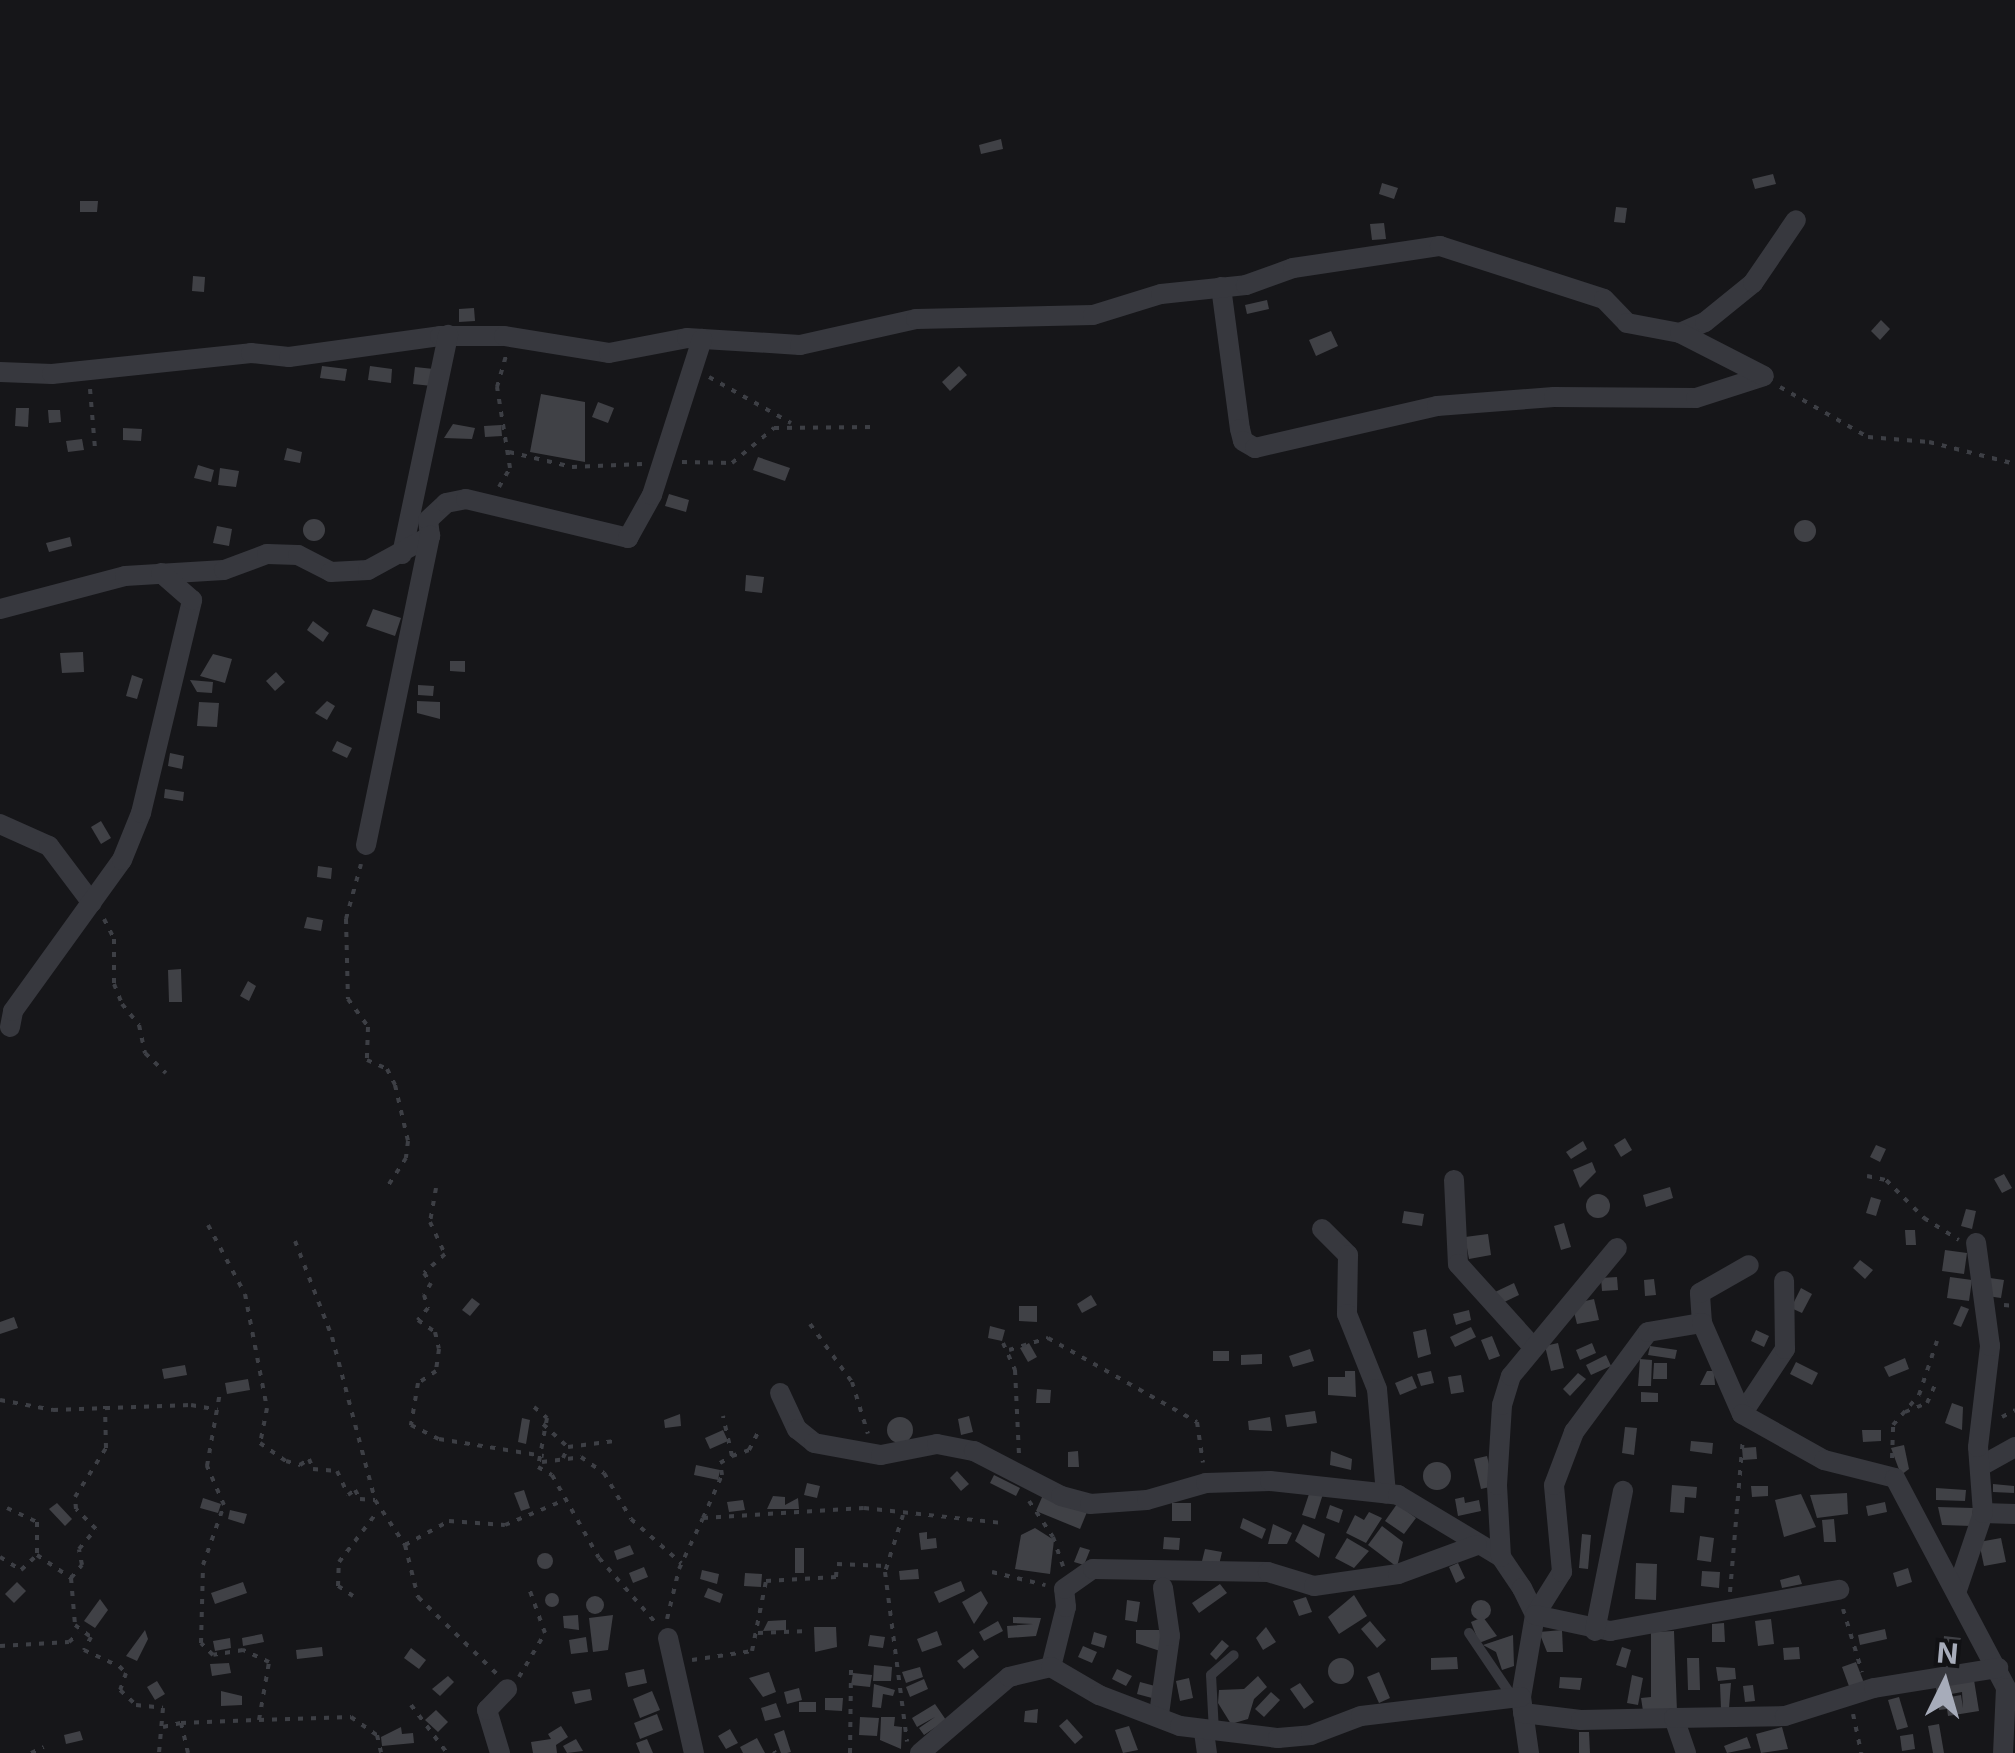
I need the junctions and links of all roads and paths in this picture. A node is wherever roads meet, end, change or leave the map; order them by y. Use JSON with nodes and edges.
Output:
{"nodes":[{"id":1,"x":1796,"y":220,"type":"dead end"},
{"id":2,"x":1222,"y":287,"type":"junction"},
{"id":3,"x":1680,"y":333,"type":"junction"},
{"id":4,"x":448,"y":335,"type":"junction"},
{"id":5,"x":514,"y":337,"type":"junction"},
{"id":6,"x":702,"y":339,"type":"junction"},
{"id":7,"x":88,"y":370,"type":"junction"},
{"id":8,"x":692,"y":370,"type":"junction"},
{"id":9,"x":0,"y":372,"type":"edge"},
{"id":10,"x":1764,"y":376,"type":"junction"},
{"id":11,"x":796,"y":425,"type":"junction"},
{"id":12,"x":875,"y":427,"type":"dead end"},
{"id":13,"x":94,"y":449,"type":"dead end"},
{"id":14,"x":509,"y":452,"type":"junction"},
{"id":15,"x":663,"y":463,"type":"junction"},
{"id":16,"x":2015,"y":464,"type":"edge"},
{"id":17,"x":493,"y":506,"type":"junction"},
{"id":18,"x":430,"y":536,"type":"junction"},
{"id":19,"x":402,"y":554,"type":"junction"},
{"id":20,"x":161,"y":573,"type":"junction"},
{"id":21,"x":0,"y":609,"type":"edge"},
{"id":22,"x":0,"y":824,"type":"edge"},
{"id":23,"x":366,"y":845,"type":"joint"},
{"id":24,"x":92,"y":903,"type":"junction"},
{"id":25,"x":10,"y":1027,"type":"dead end"},
{"id":26,"x":166,"y":1074,"type":"dead end"},
{"id":27,"x":1867,"y":1176,"type":"dead end"},
{"id":28,"x":1454,"y":1180,"type":"dead end"},
{"id":29,"x":388,"y":1186,"type":"dead end"},
{"id":30,"x":436,"y":1188,"type":"dead end"},
{"id":31,"x":208,"y":1225,"type":"dead end"},
{"id":32,"x":1322,"y":1229,"type":"dead end"},
{"id":33,"x":295,"y":1242,"type":"dead end"},
{"id":34,"x":1976,"y":1243,"type":"joint"},
{"id":35,"x":1617,"y":1248,"type":"dead end"},
{"id":36,"x":1749,"y":1265,"type":"dead end"},
{"id":37,"x":1784,"y":1281,"type":"dead end"},
{"id":38,"x":1702,"y":1323,"type":"junction"},
{"id":39,"x":810,"y":1324,"type":"dead end"},
{"id":40,"x":1936,"y":1341,"type":"dead end"},
{"id":41,"x":1003,"y":1343,"type":"dead end"},
{"id":42,"x":1532,"y":1346,"type":"junction"},
{"id":43,"x":1009,"y":1350,"type":"junction"},
{"id":44,"x":1936,"y":1384,"type":"dead end"},
{"id":45,"x":220,"y":1392,"type":"dead end"},
{"id":46,"x":780,"y":1394,"type":"dead end"},
{"id":47,"x":0,"y":1400,"type":"edge"},
{"id":48,"x":105,"y":1406,"type":"junction"},
{"id":49,"x":534,"y":1406,"type":"dead end"},
{"id":50,"x":218,"y":1410,"type":"junction"},
{"id":51,"x":2015,"y":1410,"type":"edge"},
{"id":52,"x":1902,"y":1413,"type":"junction"},
{"id":53,"x":1742,"y":1414,"type":"junction"},
{"id":54,"x":723,"y":1416,"type":"dead end"},
{"id":55,"x":543,"y":1424,"type":"junction"},
{"id":56,"x":760,"y":1428,"type":"dead end"},
{"id":57,"x":615,"y":1441,"type":"dead end"},
{"id":58,"x":568,"y":1447,"type":"junction"},
{"id":59,"x":2008,"y":1451,"type":"edge"},
{"id":60,"x":881,"y":1455,"type":"junction"},
{"id":61,"x":732,"y":1456,"type":"junction"},
{"id":62,"x":563,"y":1458,"type":"junction"},
{"id":63,"x":543,"y":1459,"type":"junction"},
{"id":64,"x":1981,"y":1466,"type":"junction"},
{"id":65,"x":1020,"y":1474,"type":"junction"},
{"id":66,"x":1895,"y":1478,"type":"junction"},
{"id":67,"x":1206,"y":1483,"type":"junction"},
{"id":68,"x":1623,"y":1491,"type":"dead end"},
{"id":69,"x":1386,"y":1494,"type":"junction"},
{"id":70,"x":375,"y":1500,"type":"junction"},
{"id":71,"x":564,"y":1500,"type":"junction"},
{"id":72,"x":7,"y":1508,"type":"dead end"},
{"id":73,"x":378,"y":1511,"type":"junction"},
{"id":74,"x":1983,"y":1514,"type":"junction"},
{"id":75,"x":2015,"y":1514,"type":"edge"},
{"id":76,"x":903,"y":1515,"type":"junction"},
{"id":77,"x":704,"y":1518,"type":"junction"},
{"id":78,"x":1003,"y":1524,"type":"dead end"},
{"id":79,"x":405,"y":1545,"type":"junction"},
{"id":80,"x":1477,"y":1545,"type":"junction"},
{"id":81,"x":38,"y":1555,"type":"junction"},
{"id":82,"x":0,"y":1556,"type":"edge"},
{"id":83,"x":1501,"y":1557,"type":"junction"},
{"id":84,"x":682,"y":1563,"type":"junction"},
{"id":85,"x":886,"y":1566,"type":"junction"},
{"id":86,"x":992,"y":1572,"type":"dead end"},
{"id":87,"x":71,"y":1578,"type":"junction"},
{"id":88,"x":1163,"y":1588,"type":"dead end"},
{"id":89,"x":1064,"y":1589,"type":"junction"},
{"id":90,"x":1839,"y":1590,"type":"dead end"},
{"id":91,"x":1956,"y":1590,"type":"junction"},
{"id":92,"x":530,"y":1591,"type":"dead end"},
{"id":93,"x":353,"y":1596,"type":"dead end"},
{"id":94,"x":1730,"y":1610,"type":"junction"},
{"id":95,"x":1535,"y":1615,"type":"junction"},
{"id":96,"x":809,"y":1631,"type":"dead end"},
{"id":97,"x":1595,"y":1631,"type":"junction"},
{"id":98,"x":79,"y":1633,"type":"junction"},
{"id":99,"x":758,"y":1633,"type":"junction"},
{"id":100,"x":1469,"y":1633,"type":"dead end"},
{"id":101,"x":668,"y":1638,"type":"junction"},
{"id":102,"x":0,"y":1646,"type":"edge"},
{"id":103,"x":1234,"y":1655,"type":"dead end"},
{"id":104,"x":670,"y":1664,"type":"junction"},
{"id":105,"x":851,"y":1666,"type":"dead end"},
{"id":106,"x":1051,"y":1667,"type":"junction"},
{"id":107,"x":1998,"y":1668,"type":"junction"},
{"id":108,"x":2011,"y":1685,"type":"edge"},
{"id":109,"x":507,"y":1689,"type":"junction"},
{"id":110,"x":1519,"y":1702,"type":"junction"},
{"id":111,"x":411,"y":1705,"type":"dead end"},
{"id":112,"x":1158,"y":1714,"type":"junction"},
{"id":113,"x":1674,"y":1718,"type":"junction"},
{"id":114,"x":259,"y":1720,"type":"junction"},
{"id":115,"x":181,"y":1723,"type":"junction"},
{"id":116,"x":164,"y":1724,"type":"junction"},
{"id":117,"x":1208,"y":1739,"type":"edge"},
{"id":118,"x":44,"y":1746,"type":"dead end"},
{"id":119,"x":31,"y":1753,"type":"edge"},
{"id":120,"x":158,"y":1753,"type":"edge"},
{"id":121,"x":188,"y":1753,"type":"edge"},
{"id":122,"x":381,"y":1753,"type":"edge"},
{"id":123,"x":447,"y":1753,"type":"edge"},
{"id":124,"x":500,"y":1753,"type":"edge"},
{"id":125,"x":694,"y":1753,"type":"edge"},
{"id":126,"x":850,"y":1753,"type":"edge"},
{"id":127,"x":908,"y":1753,"type":"edge"},
{"id":128,"x":920,"y":1753,"type":"edge"},
{"id":129,"x":1529,"y":1753,"type":"edge"},
{"id":130,"x":1686,"y":1753,"type":"edge"},
{"id":131,"x":2003,"y":1753,"type":"edge"}],
"edges":[{"from":1,"to":3,"type":"street"},
{"from":2,"to":3,"type":"street"},
{"from":2,"to":6,"type":"street"},
{"from":2,"to":10,"type":"street"},
{"from":3,"to":10,"type":"street"},
{"from":4,"to":5,"type":"street"},
{"from":4,"to":7,"type":"street"},
{"from":4,"to":19,"type":"street"},
{"from":5,"to":6,"type":"street"},
{"from":5,"to":14,"type":"path"},
{"from":6,"to":8,"type":"street"},
{"from":7,"to":9,"type":"street"},
{"from":7,"to":13,"type":"path"},
{"from":8,"to":11,"type":"path"},
{"from":8,"to":15,"type":"street"},
{"from":10,"to":16,"type":"path"},
{"from":11,"to":12,"type":"path"},
{"from":11,"to":15,"type":"path"},
{"from":14,"to":15,"type":"path"},
{"from":14,"to":17,"type":"path"},
{"from":15,"to":17,"type":"street"},
{"from":17,"to":18,"type":"street"},
{"from":18,"to":19,"type":"street"},
{"from":18,"to":23,"type":"street"},
{"from":19,"to":20,"type":"street"},
{"from":20,"to":21,"type":"street"},
{"from":20,"to":24,"type":"street"},
{"from":22,"to":24,"type":"street"},
{"from":23,"to":29,"type":"path"},
{"from":24,"to":25,"type":"street"},
{"from":24,"to":26,"type":"path"},
{"from":27,"to":34,"type":"path"},
{"from":28,"to":42,"type":"street"},
{"from":30,"to":63,"type":"path"},
{"from":31,"to":70,"type":"path"},
{"from":32,"to":69,"type":"street"},
{"from":33,"to":70,"type":"path"},
{"from":34,"to":64,"type":"street"},
{"from":35,"to":42,"type":"street"},
{"from":36,"to":38,"type":"street"},
{"from":37,"to":53,"type":"street"},
{"from":38,"to":53,"type":"street"},
{"from":38,"to":95,"type":"street"},
{"from":39,"to":60,"type":"path"},
{"from":40,"to":52,"type":"path"},
{"from":41,"to":43,"type":"path"},
{"from":42,"to":83,"type":"street"},
{"from":43,"to":65,"type":"path"},
{"from":43,"to":67,"type":"path"},
{"from":44,"to":52,"type":"path"},
{"from":45,"to":50,"type":"path"},
{"from":46,"to":60,"type":"street"},
{"from":47,"to":48,"type":"path"},
{"from":48,"to":50,"type":"path"},
{"from":48,"to":87,"type":"path"},
{"from":49,"to":55,"type":"path"},
{"from":50,"to":114,"type":"path"},
{"from":51,"to":59,"type":"path"},
{"from":52,"to":66,"type":"path"},
{"from":53,"to":66,"type":"street"},
{"from":53,"to":94,"type":"path"},
{"from":54,"to":61,"type":"path"},
{"from":55,"to":58,"type":"path"},
{"from":55,"to":63,"type":"path"},
{"from":56,"to":61,"type":"path"},
{"from":57,"to":58,"type":"path"},
{"from":58,"to":62,"type":"path"},
{"from":59,"to":64,"type":"street"},
{"from":60,"to":65,"type":"street"},
{"from":61,"to":77,"type":"path"},
{"from":62,"to":63,"type":"path"},
{"from":62,"to":84,"type":"path"},
{"from":63,"to":71,"type":"path"},
{"from":64,"to":74,"type":"street"},
{"from":65,"to":67,"type":"street"},
{"from":66,"to":91,"type":"street"},
{"from":67,"to":69,"type":"street"},
{"from":68,"to":97,"type":"street"},
{"from":69,"to":80,"type":"street"},
{"from":70,"to":73,"type":"path"},
{"from":71,"to":79,"type":"path"},
{"from":71,"to":101,"type":"path"},
{"from":72,"to":81,"type":"path"},
{"from":73,"to":79,"type":"path"},
{"from":73,"to":93,"type":"path"},
{"from":74,"to":75,"type":"street"},
{"from":74,"to":91,"type":"street"},
{"from":76,"to":77,"type":"path"},
{"from":76,"to":78,"type":"path"},
{"from":76,"to":85,"type":"path"},
{"from":77,"to":84,"type":"path"},
{"from":79,"to":109,"type":"path"},
{"from":80,"to":83,"type":"street"},
{"from":80,"to":89,"type":"street"},
{"from":81,"to":82,"type":"path"},
{"from":81,"to":87,"type":"path"},
{"from":83,"to":95,"type":"street"},
{"from":84,"to":101,"type":"path"},
{"from":85,"to":99,"type":"path"},
{"from":85,"to":127,"type":"path"},
{"from":86,"to":89,"type":"path"},
{"from":87,"to":98,"type":"path"},
{"from":88,"to":112,"type":"street"},
{"from":89,"to":106,"type":"street"},
{"from":90,"to":94,"type":"street"},
{"from":91,"to":107,"type":"street"},
{"from":92,"to":109,"type":"path"},
{"from":94,"to":97,"type":"street"},
{"from":95,"to":97,"type":"street"},
{"from":95,"to":110,"type":"street"},
{"from":96,"to":99,"type":"path"},
{"from":98,"to":102,"type":"path"},
{"from":98,"to":116,"type":"path"},
{"from":99,"to":104,"type":"path"},
{"from":100,"to":110,"type":"lane"},
{"from":101,"to":104,"type":"street"},
{"from":103,"to":117,"type":"lane"},
{"from":104,"to":125,"type":"street"},
{"from":105,"to":126,"type":"path"},
{"from":106,"to":112,"type":"street"},
{"from":106,"to":128,"type":"street"},
{"from":107,"to":108,"type":"street"},
{"from":107,"to":113,"type":"street"},
{"from":108,"to":131,"type":"street"},
{"from":109,"to":124,"type":"street"},
{"from":110,"to":113,"type":"street"},
{"from":110,"to":117,"type":"street"},
{"from":110,"to":129,"type":"street"},
{"from":111,"to":123,"type":"path"},
{"from":112,"to":117,"type":"street"},
{"from":113,"to":130,"type":"street"},
{"from":114,"to":115,"type":"path"},
{"from":114,"to":122,"type":"path"},
{"from":115,"to":116,"type":"path"},
{"from":115,"to":121,"type":"path"},
{"from":116,"to":120,"type":"path"},
{"from":118,"to":119,"type":"path"}]}
